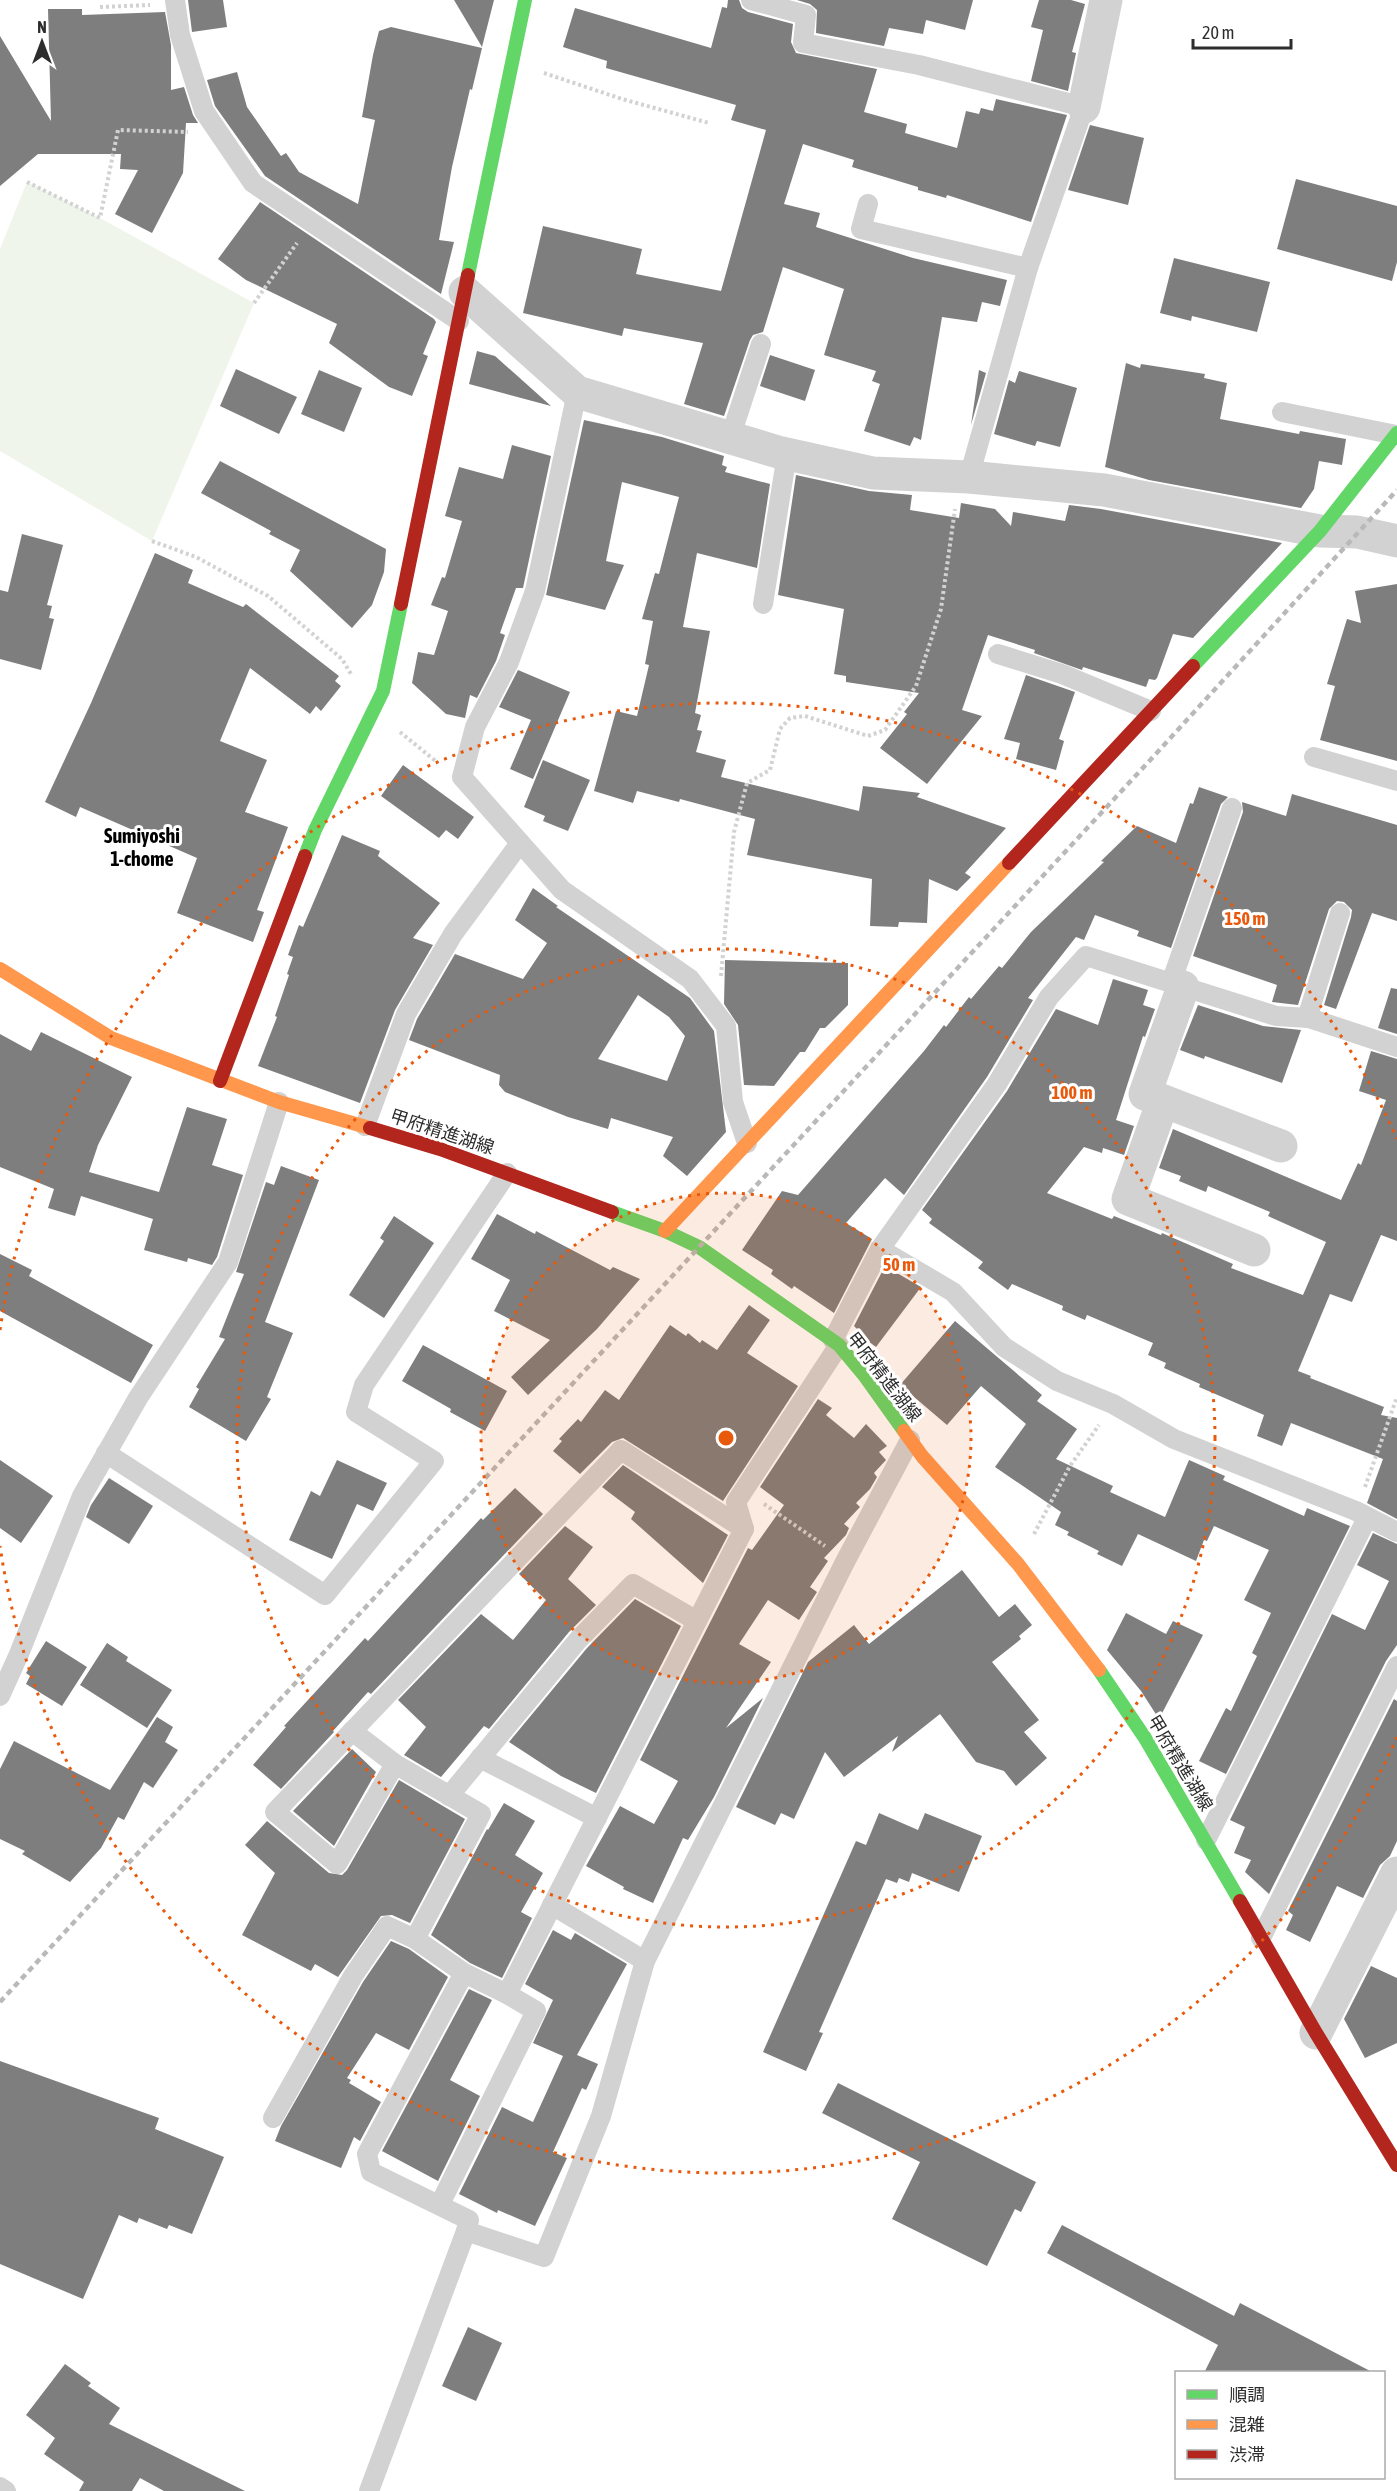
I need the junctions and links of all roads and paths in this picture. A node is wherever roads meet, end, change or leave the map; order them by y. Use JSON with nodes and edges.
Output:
{"nodes":[{"id":1,"x":525,"y":0,"type":"edge"},
{"id":2,"x":751,"y":0,"type":"edge"},
{"id":3,"x":1106,"y":0,"type":"edge"},
{"id":4,"x":175,"y":2,"type":"edge"},
{"id":5,"x":100,"y":6,"type":"dead end"},
{"id":6,"x":512,"y":63,"type":"junction"},
{"id":7,"x":1084,"y":107,"type":"junction"},
{"id":8,"x":709,"y":123,"type":"dead end"},
{"id":9,"x":220,"y":134,"type":"junction"},
{"id":10,"x":27,"y":182,"type":"dead end"},
{"id":11,"x":868,"y":204,"type":"dead end"},
{"id":12,"x":312,"y":223,"type":"junction"},
{"id":13,"x":1028,"y":268,"type":"junction"},
{"id":14,"x":254,"y":303,"type":"dead end"},
{"id":15,"x":462,"y":306,"type":"junction"},
{"id":16,"x":761,"y":344,"type":"dead end"},
{"id":17,"x":577,"y":392,"type":"junction"},
{"id":18,"x":1282,"y":412,"type":"dead end"},
{"id":19,"x":1396,"y":434,"type":"edge"},
{"id":20,"x":730,"y":438,"type":"junction"},
{"id":21,"x":787,"y":454,"type":"junction"},
{"id":22,"x":964,"y":476,"type":"junction"},
{"id":23,"x":1320,"y":531,"type":"junction"},
{"id":24,"x":152,"y":541,"type":"dead end"},
{"id":25,"x":1397,"y":541,"type":"edge"},
{"id":26,"x":763,"y":604,"type":"dead end"},
{"id":27,"x":998,"y":654,"type":"dead end"},
{"id":28,"x":373,"y":710,"type":"junction"},
{"id":29,"x":1151,"y":711,"type":"junction"},
{"id":30,"x":1314,"y":757,"type":"dead end"},
{"id":31,"x":462,"y":777,"type":"junction"},
{"id":32,"x":1397,"y":782,"type":"edge"},
{"id":33,"x":1232,"y":808,"type":"dead end"},
{"id":34,"x":520,"y":843,"type":"junction"},
{"id":35,"x":1340,"y":913,"type":"dead end"},
{"id":36,"x":0,"y":969,"type":"edge"},
{"id":37,"x":1177,"y":985,"type":"junction"},
{"id":38,"x":718,"y":1016,"type":"junction"},
{"id":39,"x":1307,"y":1018,"type":"junction"},
{"id":40,"x":1397,"y":1047,"type":"edge"},
{"id":41,"x":220,"y":1081,"type":"junction"},
{"id":42,"x":1163,"y":1101,"type":"junction"},
{"id":43,"x":279,"y":1102,"type":"junction"},
{"id":44,"x":365,"y":1126,"type":"junction"},
{"id":45,"x":747,"y":1143,"type":"junction"},
{"id":46,"x":1281,"y":1146,"type":"dead end"},
{"id":47,"x":507,"y":1173,"type":"junction"},
{"id":48,"x":664,"y":1231,"type":"junction"},
{"id":49,"x":880,"y":1249,"type":"junction"},
{"id":50,"x":1254,"y":1250,"type":"dead end"},
{"id":51,"x":836,"y":1343,"type":"junction"},
{"id":52,"x":1397,"y":1397,"type":"edge"},
{"id":53,"x":1113,"y":1404,"type":"junction"},
{"id":54,"x":910,"y":1440,"type":"junction"},
{"id":55,"x":106,"y":1453,"type":"junction"},
{"id":56,"x":744,"y":1490,"type":"junction"},
{"id":57,"x":1362,"y":1515,"type":"junction"},
{"id":58,"x":744,"y":1529,"type":"junction"},
{"id":59,"x":1397,"y":1532,"type":"edge"},
{"id":60,"x":846,"y":1560,"type":"junction"},
{"id":61,"x":1018,"y":1564,"type":"junction"},
{"id":62,"x":697,"y":1621,"type":"junction"},
{"id":63,"x":1397,"y":1666,"type":"edge"},
{"id":64,"x":0,"y":1696,"type":"edge"},
{"id":65,"x":352,"y":1731,"type":"junction"},
{"id":66,"x":480,"y":1758,"type":"junction"},
{"id":67,"x":395,"y":1764,"type":"junction"},
{"id":68,"x":449,"y":1796,"type":"junction"},
{"id":69,"x":597,"y":1818,"type":"junction"},
{"id":70,"x":1206,"y":1840,"type":"junction"},
{"id":71,"x":1397,"y":1874,"type":"edge"},
{"id":72,"x":552,"y":1905,"type":"junction"},
{"id":73,"x":1262,"y":1938,"type":"junction"},
{"id":74,"x":416,"y":1939,"type":"junction"},
{"id":75,"x":645,"y":1961,"type":"junction"},
{"id":76,"x":464,"y":1973,"type":"junction"},
{"id":77,"x":507,"y":1994,"type":"junction"},
{"id":78,"x":1316,"y":2033,"type":"junction"},
{"id":79,"x":273,"y":2118,"type":"dead end"},
{"id":80,"x":1397,"y":2165,"type":"edge"},
{"id":81,"x":440,"y":2204,"type":"junction"},
{"id":82,"x":466,"y":2231,"type":"junction"},
{"id":83,"x":0,"y":2487,"type":"edge"},
{"id":84,"x":6,"y":2491,"type":"edge"},
{"id":85,"x":369,"y":2491,"type":"edge"}],
"edges":[{"from":1,"to":6,"type":"street"},
{"from":2,"to":7,"type":"lane"},
{"from":3,"to":7,"type":"street"},
{"from":4,"to":5,"type":"path"},
{"from":4,"to":9,"type":"lane"},
{"from":6,"to":8,"type":"path"},
{"from":6,"to":15,"type":"street"},
{"from":7,"to":13,"type":"lane"},
{"from":9,"to":10,"type":"path"},
{"from":9,"to":12,"type":"lane"},
{"from":11,"to":13,"type":"lane"},
{"from":12,"to":14,"type":"path"},
{"from":12,"to":15,"type":"lane"},
{"from":13,"to":22,"type":"lane"},
{"from":15,"to":17,"type":"street"},
{"from":15,"to":28,"type":"street"},
{"from":16,"to":20,"type":"lane"},
{"from":17,"to":20,"type":"street"},
{"from":17,"to":31,"type":"lane"},
{"from":18,"to":19,"type":"lane"},
{"from":19,"to":23,"type":"street"},
{"from":20,"to":21,"type":"street"},
{"from":21,"to":22,"type":"street"},
{"from":21,"to":26,"type":"lane"},
{"from":22,"to":23,"type":"street"},
{"from":22,"to":38,"type":"path"},
{"from":23,"to":25,"type":"street"},
{"from":23,"to":29,"type":"street"},
{"from":24,"to":28,"type":"path"},
{"from":27,"to":29,"type":"lane"},
{"from":28,"to":31,"type":"path"},
{"from":28,"to":41,"type":"street"},
{"from":29,"to":45,"type":"street"},
{"from":30,"to":32,"type":"lane"},
{"from":31,"to":34,"type":"lane"},
{"from":33,"to":37,"type":"lane"},
{"from":34,"to":38,"type":"lane"},
{"from":34,"to":44,"type":"lane"},
{"from":35,"to":39,"type":"lane"},
{"from":36,"to":41,"type":"street","name":"甲府精進湖線"},
{"from":37,"to":39,"type":"lane"},
{"from":37,"to":42,"type":"street"},
{"from":37,"to":49,"type":"lane"},
{"from":38,"to":45,"type":"lane"},
{"from":39,"to":40,"type":"lane"},
{"from":41,"to":43,"type":"street","name":"甲府精進湖線"},
{"from":42,"to":46,"type":"street"},
{"from":42,"to":50,"type":"street"},
{"from":43,"to":44,"type":"street","name":"甲府精進湖線"},
{"from":43,"to":55,"type":"lane"},
{"from":44,"to":47,"type":"street","name":"甲府精進湖線"},
{"from":45,"to":48,"type":"street"},
{"from":47,"to":48,"type":"street","name":"甲府精進湖線"},
{"from":47,"to":55,"type":"lane"},
{"from":48,"to":51,"type":"street","name":"甲府精進湖線"},
{"from":49,"to":51,"type":"lane"},
{"from":49,"to":53,"type":"lane"},
{"from":51,"to":54,"type":"street","name":"甲府精進湖線"},
{"from":51,"to":56,"type":"lane"},
{"from":52,"to":57,"type":"path"},
{"from":53,"to":57,"type":"lane"},
{"from":53,"to":61,"type":"path"},
{"from":54,"to":60,"type":"lane"},
{"from":54,"to":61,"type":"street","name":"甲府精進湖線"},
{"from":55,"to":64,"type":"lane"},
{"from":56,"to":58,"type":"lane"},
{"from":56,"to":60,"type":"path"},
{"from":57,"to":59,"type":"lane"},
{"from":57,"to":70,"type":"lane"},
{"from":58,"to":62,"type":"lane"},
{"from":58,"to":65,"type":"lane"},
{"from":60,"to":75,"type":"lane"},
{"from":61,"to":70,"type":"street","name":"甲府精進湖線"},
{"from":62,"to":66,"type":"lane"},
{"from":62,"to":69,"type":"lane"},
{"from":63,"to":73,"type":"lane"},
{"from":65,"to":67,"type":"lane"},
{"from":65,"to":67,"type":"lane"},
{"from":66,"to":68,"type":"lane"},
{"from":66,"to":69,"type":"lane"},
{"from":67,"to":68,"type":"lane"},
{"from":68,"to":74,"type":"lane"},
{"from":69,"to":72,"type":"lane"},
{"from":70,"to":73,"type":"street","name":"甲府精進湖線"},
{"from":71,"to":78,"type":"street"},
{"from":72,"to":75,"type":"lane"},
{"from":72,"to":77,"type":"lane"},
{"from":73,"to":78,"type":"street","name":"甲府精進湖線"},
{"from":74,"to":76,"type":"lane"},
{"from":74,"to":79,"type":"lane"},
{"from":75,"to":82,"type":"lane"},
{"from":76,"to":77,"type":"lane"},
{"from":76,"to":81,"type":"lane"},
{"from":77,"to":81,"type":"lane"},
{"from":78,"to":80,"type":"street","name":"甲府精進湖線"},
{"from":81,"to":82,"type":"lane"},
{"from":82,"to":85,"type":"lane"},
{"from":83,"to":84,"type":"lane"}]}
